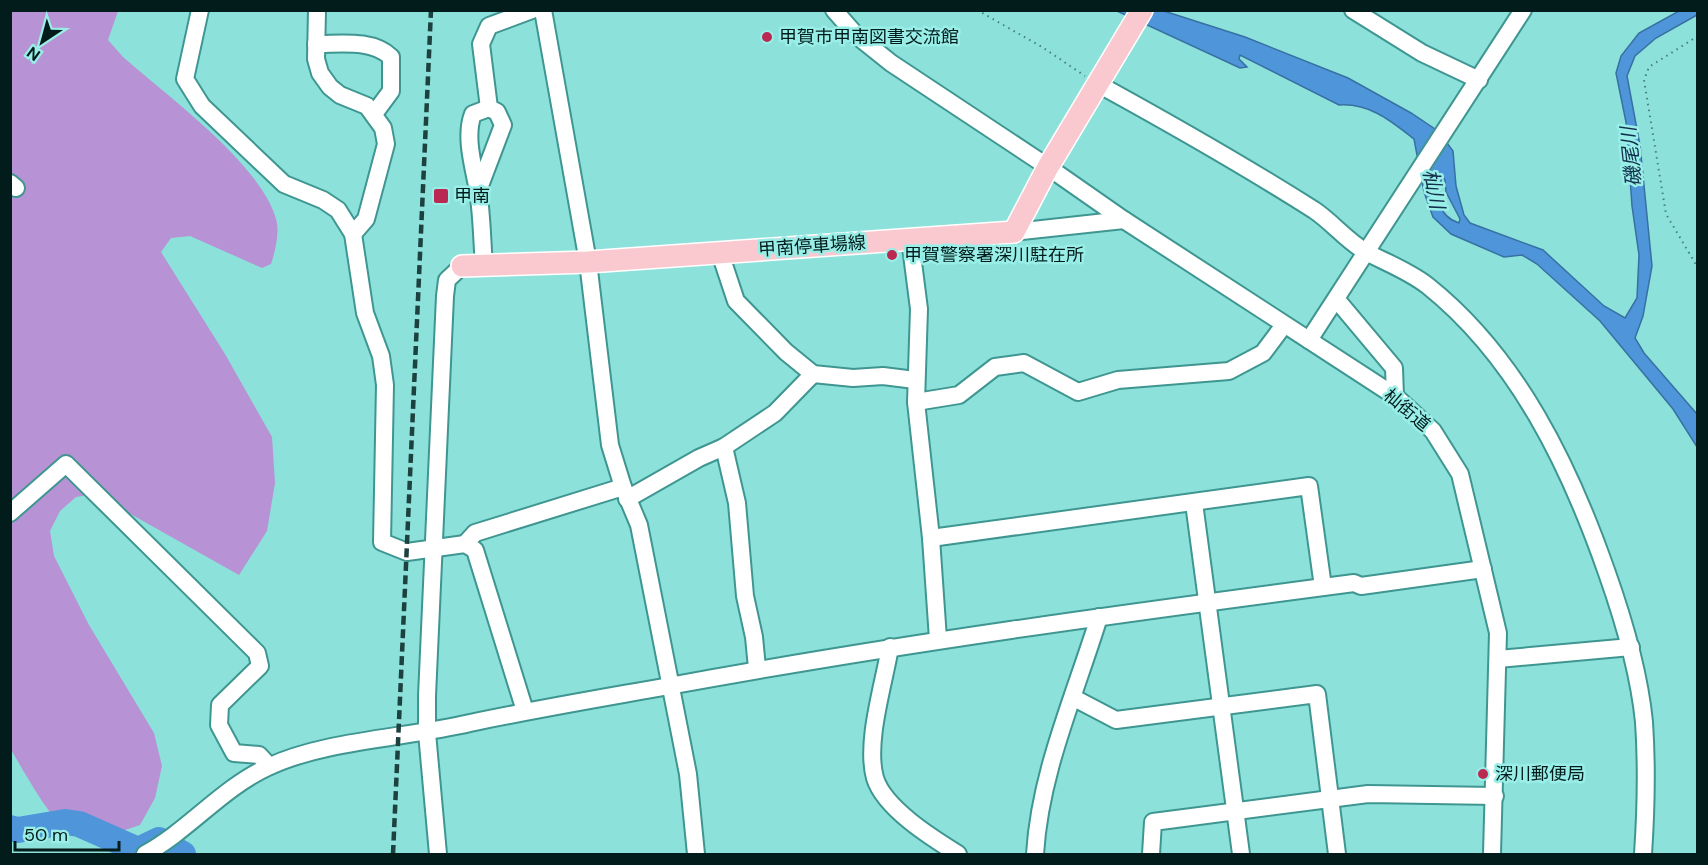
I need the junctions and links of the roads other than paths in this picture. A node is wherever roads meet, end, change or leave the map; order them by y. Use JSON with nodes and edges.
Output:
{"nodes":[{"id":1,"x":200,"y":10,"type":"edge"},
{"id":2,"x":317,"y":10,"type":"edge"},
{"id":3,"x":532,"y":10,"type":"edge"},
{"id":4,"x":543,"y":10,"type":"edge"},
{"id":5,"x":834,"y":10,"type":"edge"},
{"id":6,"x":1142,"y":10,"type":"edge"},
{"id":7,"x":1353,"y":10,"type":"edge"},
{"id":8,"x":1523,"y":10,"type":"edge"},
{"id":9,"x":316,"y":44,"type":"junction"},
{"id":10,"x":1101,"y":79,"type":"junction"},
{"id":11,"x":1479,"y":80,"type":"junction"},
{"id":12,"x":489,"y":108,"type":"junction"},
{"id":13,"x":374,"y":114,"type":"junction"},
{"id":14,"x":472,"y":152,"type":"junction"},
{"id":15,"x":493,"y":155,"type":"junction"},
{"id":16,"x":1048,"y":167,"type":"junction"},
{"id":17,"x":478,"y":191,"type":"junction"},
{"id":18,"x":1124,"y":220,"type":"junction"},
{"id":19,"x":1014,"y":232,"type":"junction"},
{"id":20,"x":353,"y":234,"type":"junction"},
{"id":21,"x":910,"y":239,"type":"junction"},
{"id":22,"x":1367,"y":249,"type":"junction"},
{"id":23,"x":720,"y":253,"type":"junction"},
{"id":24,"x":588,"y":262,"type":"junction"},
{"id":25,"x":462,"y":266,"type":"joint"},
{"id":26,"x":484,"y":266,"type":"junction"},
{"id":27,"x":1337,"y":300,"type":"junction"},
{"id":28,"x":1284,"y":325,"type":"junction"},
{"id":29,"x":1309,"y":340,"type":"junction"},
{"id":30,"x":813,"y":374,"type":"junction"},
{"id":31,"x":915,"y":380,"type":"junction"},
{"id":32,"x":1395,"y":396,"type":"junction"},
{"id":33,"x":916,"y":402,"type":"junction"},
{"id":34,"x":724,"y":447,"type":"junction"},
{"id":35,"x":625,"y":493,"type":"junction"},
{"id":36,"x":1194,"y":503,"type":"junction"},
{"id":37,"x":10,"y":513,"type":"edge"},
{"id":38,"x":931,"y":538,"type":"junction"},
{"id":39,"x":465,"y":544,"type":"junction"},
{"id":40,"x":435,"y":549,"type":"junction"},
{"id":41,"x":1483,"y":568,"type":"junction"},
{"id":42,"x":1323,"y":587,"type":"junction"},
{"id":43,"x":1208,"y":602,"type":"junction"},
{"id":44,"x":1099,"y":617,"type":"junction"},
{"id":45,"x":938,"y":639,"type":"junction"},
{"id":46,"x":890,"y":647,"type":"junction"},
{"id":47,"x":1631,"y":647,"type":"junction"},
{"id":48,"x":1498,"y":659,"type":"junction"},
{"id":49,"x":757,"y":668,"type":"junction"},
{"id":50,"x":670,"y":686,"type":"junction"},
{"id":51,"x":1074,"y":699,"type":"junction"},
{"id":52,"x":1220,"y":708,"type":"junction"},
{"id":53,"x":525,"y":711,"type":"junction"},
{"id":54,"x":427,"y":733,"type":"junction"},
{"id":55,"x":269,"y":766,"type":"junction"},
{"id":56,"x":1495,"y":796,"type":"junction"},
{"id":57,"x":1330,"y":800,"type":"junction"},
{"id":58,"x":1235,"y":812,"type":"junction"},
{"id":59,"x":145,"y":855,"type":"edge"},
{"id":60,"x":438,"y":855,"type":"edge"},
{"id":61,"x":696,"y":855,"type":"edge"},
{"id":62,"x":958,"y":855,"type":"edge"},
{"id":63,"x":1035,"y":855,"type":"edge"},
{"id":64,"x":1152,"y":855,"type":"edge"},
{"id":65,"x":1241,"y":855,"type":"edge"},
{"id":66,"x":1337,"y":855,"type":"edge"},
{"id":67,"x":1492,"y":855,"type":"edge"},
{"id":68,"x":1643,"y":855,"type":"edge"}],
"edges":[{"from":1,"to":20,"type":"street"},
{"from":2,"to":9,"type":"street"},
{"from":3,"to":12,"type":"street"},
{"from":4,"to":24,"type":"street"},
{"from":5,"to":16,"type":"street","name":"杣街道"},
{"from":6,"to":10,"type":"main road"},
{"from":7,"to":11,"type":"street"},
{"from":8,"to":11,"type":"street"},
{"from":9,"to":13,"type":"street"},
{"from":9,"to":13,"type":"street"},
{"from":10,"to":16,"type":"main road"},
{"from":10,"to":22,"type":"street"},
{"from":11,"to":22,"type":"street"},
{"from":12,"to":14,"type":"street"},
{"from":12,"to":15,"type":"street"},
{"from":13,"to":20,"type":"street"},
{"from":14,"to":15,"type":"street"},
{"from":14,"to":17,"type":"street"},
{"from":15,"to":17,"type":"street"},
{"from":16,"to":18,"type":"street","name":"杣街道"},
{"from":16,"to":19,"type":"main road"},
{"from":17,"to":26,"type":"street"},
{"from":18,"to":19,"type":"street"},
{"from":18,"to":28,"type":"street","name":"杣街道"},
{"from":19,"to":21,"type":"main road","name":"甲南停車場線"},
{"from":20,"to":40,"type":"street"},
{"from":21,"to":23,"type":"main road","name":"甲南停車場線"},
{"from":21,"to":31,"type":"street"},
{"from":22,"to":27,"type":"street"},
{"from":22,"to":47,"type":"street"},
{"from":23,"to":24,"type":"main road","name":"甲南停車場線"},
{"from":23,"to":30,"type":"street"},
{"from":24,"to":26,"type":"main road","name":"甲南停車場線"},
{"from":24,"to":35,"type":"street"},
{"from":25,"to":26,"type":"main road","name":"甲南停車場線"},
{"from":25,"to":40,"type":"street"},
{"from":27,"to":29,"type":"street"},
{"from":27,"to":32,"type":"street"},
{"from":28,"to":29,"type":"street","name":"杣街道"},
{"from":28,"to":33,"type":"street"},
{"from":29,"to":32,"type":"street","name":"杣街道"},
{"from":30,"to":31,"type":"street"},
{"from":30,"to":34,"type":"street"},
{"from":31,"to":33,"type":"street"},
{"from":32,"to":41,"type":"street","name":"杣街道"},
{"from":33,"to":38,"type":"street"},
{"from":34,"to":35,"type":"street"},
{"from":34,"to":49,"type":"street"},
{"from":35,"to":39,"type":"street"},
{"from":35,"to":50,"type":"street"},
{"from":36,"to":38,"type":"street"},
{"from":36,"to":42,"type":"street"},
{"from":36,"to":43,"type":"street"},
{"from":37,"to":55,"type":"street"},
{"from":38,"to":45,"type":"street"},
{"from":39,"to":40,"type":"street"},
{"from":39,"to":53,"type":"street"},
{"from":40,"to":54,"type":"street"},
{"from":41,"to":42,"type":"street"},
{"from":41,"to":48,"type":"street","name":"杣街道"},
{"from":42,"to":43,"type":"street"},
{"from":43,"to":44,"type":"street"},
{"from":43,"to":52,"type":"street"},
{"from":44,"to":45,"type":"street"},
{"from":44,"to":51,"type":"street"},
{"from":45,"to":46,"type":"street"},
{"from":46,"to":49,"type":"street"},
{"from":46,"to":62,"type":"street"},
{"from":47,"to":48,"type":"street"},
{"from":47,"to":68,"type":"street"},
{"from":48,"to":56,"type":"street","name":"杣街道"},
{"from":49,"to":50,"type":"street"},
{"from":50,"to":53,"type":"street"},
{"from":50,"to":61,"type":"street"},
{"from":51,"to":52,"type":"street"},
{"from":51,"to":63,"type":"street"},
{"from":52,"to":57,"type":"street"},
{"from":52,"to":58,"type":"street"},
{"from":53,"to":54,"type":"street"},
{"from":54,"to":55,"type":"street"},
{"from":54,"to":60,"type":"street"},
{"from":55,"to":59,"type":"street"},
{"from":56,"to":57,"type":"street"},
{"from":56,"to":67,"type":"street","name":"杣街道"},
{"from":57,"to":58,"type":"street"},
{"from":57,"to":66,"type":"street"},
{"from":58,"to":64,"type":"street"},
{"from":58,"to":65,"type":"street"}]}
